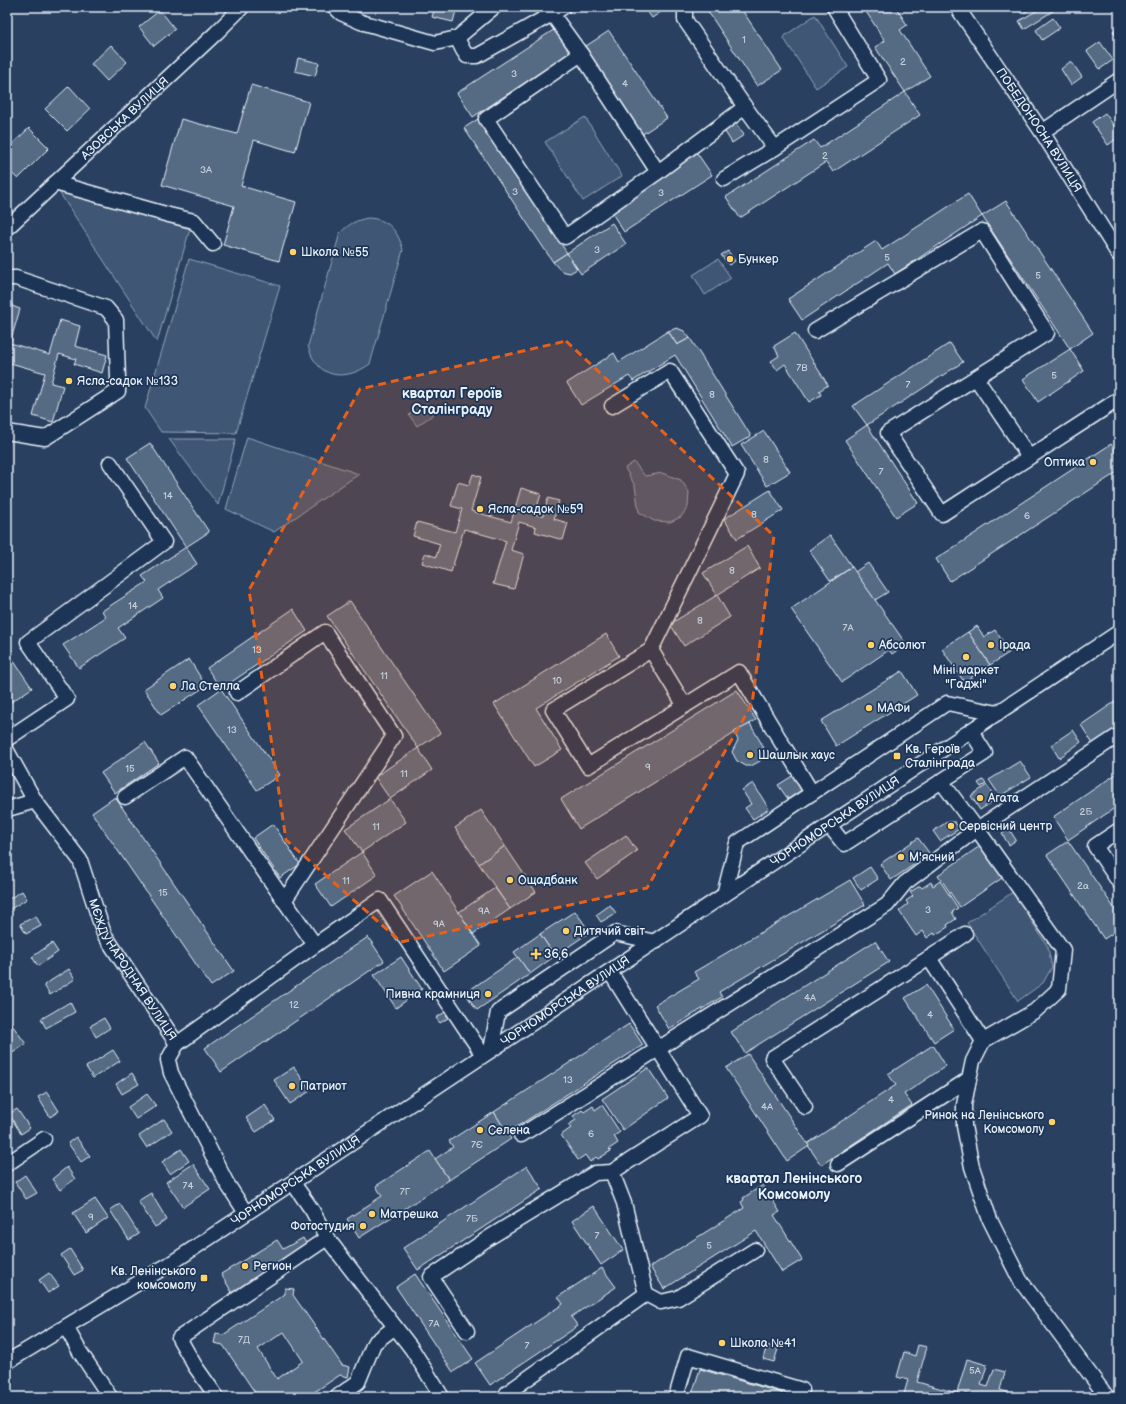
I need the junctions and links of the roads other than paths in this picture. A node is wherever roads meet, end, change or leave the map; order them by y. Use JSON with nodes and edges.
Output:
{"nodes":[{"id":1,"x":242,"y":7,"type":"edge"},
{"id":2,"x":335,"y":7,"type":"edge"},
{"id":3,"x":494,"y":7,"type":"edge"},
{"id":4,"x":685,"y":7,"type":"edge"},
{"id":5,"x":834,"y":7,"type":"edge"},
{"id":6,"x":957,"y":7,"type":"edge"},
{"id":7,"x":557,"y":11,"type":"edge"},
{"id":8,"x":457,"y":38,"type":"junction"},
{"id":9,"x":581,"y":54,"type":"junction"},
{"id":10,"x":1119,"y":80,"type":"edge"},
{"id":11,"x":745,"y":107,"type":"junction"},
{"id":12,"x":1042,"y":132,"type":"junction"},
{"id":13,"x":775,"y":148,"type":"junction"},
{"id":14,"x":658,"y":172,"type":"junction"},
{"id":15,"x":724,"y":179,"type":"dead end"},
{"id":16,"x":55,"y":183,"type":"junction"},
{"id":17,"x":7,"y":228,"type":"edge"},
{"id":18,"x":213,"y":244,"type":"dead end"},
{"id":19,"x":1119,"y":255,"type":"edge"},
{"id":20,"x":7,"y":278,"type":"edge"},
{"id":21,"x":815,"y":331,"type":"dead end"},
{"id":22,"x":976,"y":378,"type":"junction"},
{"id":23,"x":1119,"y":399,"type":"edge"},
{"id":24,"x":612,"y":406,"type":"dead end"},
{"id":25,"x":7,"y":432,"type":"edge"},
{"id":26,"x":1029,"y":458,"type":"junction"},
{"id":27,"x":110,"y":463,"type":"dead end"},
{"id":28,"x":1119,"y":632,"type":"edge"},
{"id":29,"x":652,"y":650,"type":"junction"},
{"id":30,"x":237,"y":693,"type":"dead end"},
{"id":31,"x":684,"y":706,"type":"junction"},
{"id":32,"x":998,"y":713,"type":"junction"},
{"id":33,"x":971,"y":731,"type":"junction"},
{"id":34,"x":1119,"y":735,"type":"edge"},
{"id":35,"x":7,"y":739,"type":"edge"},
{"id":36,"x":7,"y":751,"type":"edge"},
{"id":37,"x":941,"y":781,"type":"junction"},
{"id":38,"x":812,"y":793,"type":"junction"},
{"id":39,"x":125,"y":797,"type":"dead end"},
{"id":40,"x":34,"y":801,"type":"junction"},
{"id":41,"x":8,"y":807,"type":"edge"},
{"id":42,"x":829,"y":825,"type":"junction"},
{"id":43,"x":978,"y":829,"type":"junction"},
{"id":44,"x":1119,"y":830,"type":"edge"},
{"id":45,"x":1119,"y":882,"type":"edge"},
{"id":46,"x":724,"y":895,"type":"junction"},
{"id":47,"x":284,"y":901,"type":"junction"},
{"id":48,"x":965,"y":934,"type":"dead end"},
{"id":49,"x":655,"y":942,"type":"junction"},
{"id":50,"x":315,"y":945,"type":"junction"},
{"id":51,"x":929,"y":958,"type":"junction"},
{"id":52,"x":610,"y":972,"type":"junction"},
{"id":53,"x":983,"y":1041,"type":"junction"},
{"id":54,"x":177,"y":1044,"type":"junction"},
{"id":55,"x":658,"y":1049,"type":"junction"},
{"id":56,"x":487,"y":1053,"type":"junction"},
{"id":57,"x":969,"y":1079,"type":"junction"},
{"id":58,"x":805,"y":1107,"type":"dead end"},
{"id":59,"x":521,"y":1135,"type":"dead end"},
{"id":60,"x":44,"y":1139,"type":"dead end"},
{"id":61,"x":7,"y":1164,"type":"edge"},
{"id":62,"x":838,"y":1164,"type":"dead end"},
{"id":63,"x":612,"y":1172,"type":"junction"},
{"id":64,"x":293,"y":1183,"type":"junction"},
{"id":65,"x":246,"y":1213,"type":"junction"},
{"id":66,"x":326,"y":1238,"type":"junction"},
{"id":67,"x":755,"y":1250,"type":"dead end"},
{"id":68,"x":646,"y":1294,"type":"junction"},
{"id":69,"x":66,"y":1327,"type":"junction"},
{"id":70,"x":395,"y":1327,"type":"junction"},
{"id":71,"x":467,"y":1331,"type":"dead end"},
{"id":72,"x":7,"y":1362,"type":"edge"},
{"id":73,"x":214,"y":1393,"type":"dead end"},
{"id":74,"x":110,"y":1397,"type":"edge"},
{"id":75,"x":337,"y":1397,"type":"edge"},
{"id":76,"x":442,"y":1397,"type":"edge"},
{"id":77,"x":505,"y":1397,"type":"edge"},
{"id":78,"x":676,"y":1397,"type":"edge"},
{"id":79,"x":800,"y":1397,"type":"edge"},
{"id":80,"x":1107,"y":1397,"type":"edge"}],
"edges":[{"from":1,"to":16,"type":"street","name":"АЗОВСЬКА ВУЛИЦЯ"},
{"from":2,"to":8,"type":"street"},
{"from":3,"to":8,"type":"street"},
{"from":4,"to":11,"type":"street"},
{"from":5,"to":13,"type":"street"},
{"from":6,"to":12,"type":"street","name":"ПОБЕДОНОСНА ВУЛИЦЯ"},
{"from":7,"to":8,"type":"street"},
{"from":7,"to":9,"type":"street"},
{"from":9,"to":14,"type":"street"},
{"from":9,"to":14,"type":"street"},
{"from":10,"to":12,"type":"street"},
{"from":11,"to":13,"type":"street"},
{"from":11,"to":14,"type":"street"},
{"from":12,"to":19,"type":"street","name":"ПОБЕДОНОСНА ВУЛИЦЯ"},
{"from":13,"to":15,"type":"street"},
{"from":16,"to":17,"type":"street","name":"АЗОВСЬКА ВУЛИЦЯ"},
{"from":16,"to":18,"type":"street"},
{"from":20,"to":25,"type":"street"},
{"from":21,"to":22,"type":"street"},
{"from":22,"to":26,"type":"street"},
{"from":22,"to":26,"type":"street"},
{"from":23,"to":26,"type":"street"},
{"from":24,"to":29,"type":"street"},
{"from":27,"to":35,"type":"street"},
{"from":28,"to":32,"type":"street","name":"ЧОРНОМОРСЬКА ВУЛИЦЯ"},
{"from":29,"to":31,"type":"street"},
{"from":29,"to":31,"type":"street"},
{"from":30,"to":47,"type":"street"},
{"from":31,"to":38,"type":"street"},
{"from":32,"to":33,"type":"street","name":"ЧОРНОМОРСЬКА ВУЛИЦЯ"},
{"from":32,"to":38,"type":"street"},
{"from":33,"to":37,"type":"street"},
{"from":33,"to":42,"type":"street","name":"ЧОРНОМОРСЬКА ВУЛИЦЯ"},
{"from":34,"to":43,"type":"street"},
{"from":36,"to":40,"type":"street","name":"МЄЖДУНАРОДНАЯ ВУЛИЦЯ"},
{"from":37,"to":42,"type":"street"},
{"from":37,"to":43,"type":"street"},
{"from":38,"to":46,"type":"street"},
{"from":39,"to":47,"type":"street"},
{"from":40,"to":41,"type":"street"},
{"from":40,"to":54,"type":"street","name":"МЄЖДУНАРОДНАЯ ВУЛИЦЯ"},
{"from":42,"to":46,"type":"street","name":"ЧОРНОМОРСЬКА ВУЛИЦЯ"},
{"from":43,"to":53,"type":"street"},
{"from":43,"to":55,"type":"street"},
{"from":44,"to":45,"type":"street"},
{"from":46,"to":49,"type":"street","name":"ЧОРНОМОРСЬКА ВУЛИЦЯ"},
{"from":47,"to":50,"type":"street"},
{"from":48,"to":51,"type":"street"},
{"from":49,"to":52,"type":"street","name":"ЧОРНОМОРСЬКА ВУЛИЦЯ"},
{"from":49,"to":56,"type":"street"},
{"from":50,"to":54,"type":"street"},
{"from":50,"to":56,"type":"street"},
{"from":51,"to":53,"type":"street"},
{"from":51,"to":58,"type":"street"},
{"from":52,"to":55,"type":"street"},
{"from":52,"to":56,"type":"street","name":"ЧОРНОМОРСЬКА ВУЛИЦЯ"},
{"from":53,"to":57,"type":"street"},
{"from":54,"to":65,"type":"street","name":"МЄЖДУНАРОДНАЯ ВУЛИЦЯ"},
{"from":55,"to":59,"type":"street"},
{"from":55,"to":63,"type":"street"},
{"from":56,"to":64,"type":"street","name":"ЧОРНОМОРСЬКА ВУЛИЦЯ"},
{"from":57,"to":62,"type":"street"},
{"from":57,"to":80,"type":"street"},
{"from":60,"to":61,"type":"street"},
{"from":63,"to":68,"type":"street"},
{"from":63,"to":71,"type":"street"},
{"from":64,"to":65,"type":"street","name":"ЧОРНОМОРСЬКА ВУЛИЦЯ"},
{"from":64,"to":66,"type":"street"},
{"from":65,"to":69,"type":"street","name":"ЧОРНОМОРСЬКА ВУЛИЦЯ"},
{"from":66,"to":70,"type":"street"},
{"from":66,"to":73,"type":"street"},
{"from":67,"to":68,"type":"street"},
{"from":68,"to":77,"type":"street"},
{"from":69,"to":72,"type":"street","name":"ЧОРНОМОРСЬКА ВУЛИЦЯ"},
{"from":69,"to":74,"type":"street"},
{"from":70,"to":75,"type":"street"},
{"from":70,"to":76,"type":"street"},
{"from":78,"to":79,"type":"street"}]}
